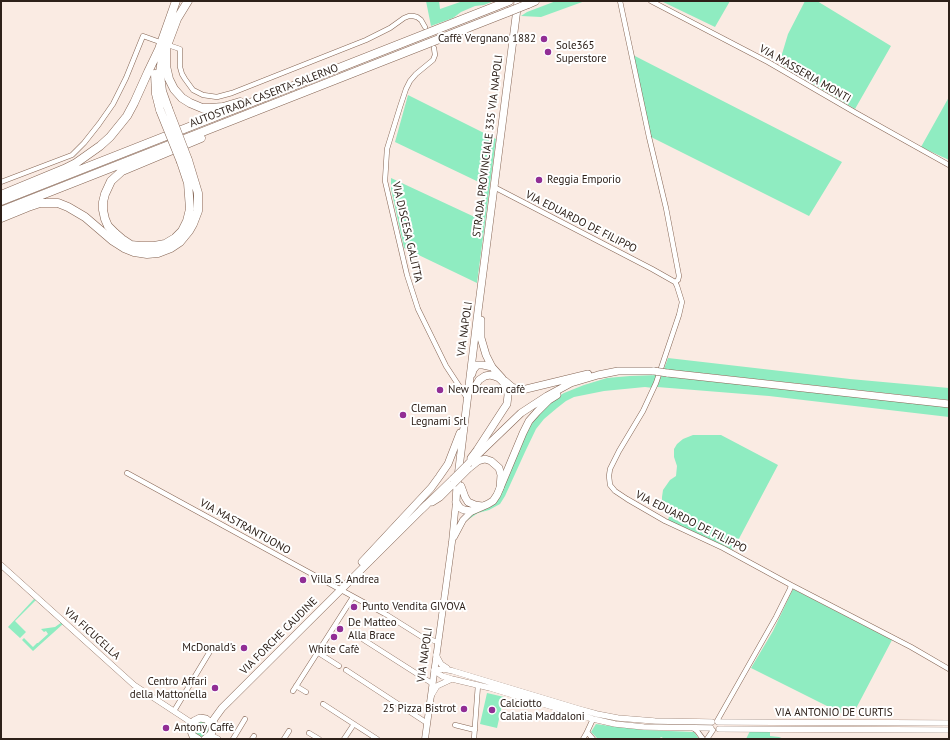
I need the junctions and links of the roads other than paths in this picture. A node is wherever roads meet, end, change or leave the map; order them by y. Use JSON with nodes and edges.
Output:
{"nodes":[{"id":1,"x":176,"y":1,"type":"edge"},
{"id":2,"x":188,"y":1,"type":"edge"},
{"id":3,"x":509,"y":1,"type":"edge"},
{"id":4,"x":518,"y":1,"type":"edge"},
{"id":5,"x":620,"y":1,"type":"edge"},
{"id":6,"x":651,"y":1,"type":"edge"},
{"id":7,"x":531,"y":2,"type":"edge"},
{"id":8,"x":425,"y":27,"type":"dead end"},
{"id":9,"x":164,"y":45,"type":"junction"},
{"id":10,"x":434,"y":48,"type":"dead end"},
{"id":11,"x":326,"y":73,"type":"junction"},
{"id":12,"x":229,"y":121,"type":"junction"},
{"id":13,"x":184,"y":161,"type":"junction"},
{"id":14,"x":949,"y":166,"type":"edge"},
{"id":15,"x":1,"y":182,"type":"edge"},
{"id":16,"x":494,"y":187,"type":"junction"},
{"id":17,"x":1,"y":195,"type":"edge"},
{"id":18,"x":1,"y":201,"type":"edge"},
{"id":19,"x":1,"y":211,"type":"edge"},
{"id":20,"x":1,"y":218,"type":"edge"},
{"id":21,"x":675,"y":282,"type":"junction"},
{"id":22,"x":480,"y":295,"type":"junction"},
{"id":23,"x":481,"y":320,"type":"junction"},
{"id":24,"x":475,"y":367,"type":"junction"},
{"id":25,"x":492,"y":367,"type":"junction"},
{"id":26,"x":610,"y":372,"type":"junction"},
{"id":27,"x":598,"y":375,"type":"junction"},
{"id":28,"x":473,"y":390,"type":"junction"},
{"id":29,"x":467,"y":398,"type":"junction"},
{"id":30,"x":949,"y":404,"type":"edge"},
{"id":31,"x":466,"y":410,"type":"junction"},
{"id":32,"x":464,"y":422,"type":"junction"},
{"id":33,"x":469,"y":464,"type":"junction"},
{"id":34,"x":127,"y":473,"type":"dead end"},
{"id":35,"x":461,"y":486,"type":"junction"},
{"id":36,"x":500,"y":488,"type":"junction"},
{"id":37,"x":456,"y":502,"type":"junction"},
{"id":38,"x":468,"y":502,"type":"junction"},
{"id":39,"x":482,"y":506,"type":"junction"},
{"id":40,"x":472,"y":511,"type":"junction"},
{"id":41,"x":452,"y":542,"type":"junction"},
{"id":42,"x":1,"y":565,"type":"edge"},
{"id":43,"x":790,"y":585,"type":"junction"},
{"id":44,"x":342,"y":589,"type":"junction"},
{"id":45,"x":353,"y":597,"type":"junction"},
{"id":46,"x":364,"y":640,"type":"dead end"},
{"id":47,"x":438,"y":642,"type":"junction"},
{"id":48,"x":212,"y":648,"type":"dead end"},
{"id":49,"x":318,"y":652,"type":"junction"},
{"id":50,"x":436,"y":655,"type":"junction"},
{"id":51,"x":339,"y":666,"type":"dead end"},
{"id":52,"x":949,"y":669,"type":"edge"},
{"id":53,"x":346,"y":670,"type":"dead end"},
{"id":54,"x":434,"y":670,"type":"junction"},
{"id":55,"x":453,"y":671,"type":"junction"},
{"id":56,"x":452,"y":679,"type":"junction"},
{"id":57,"x":432,"y":684,"type":"junction"},
{"id":58,"x":478,"y":685,"type":"junction"},
{"id":59,"x":296,"y":686,"type":"junction"},
{"id":60,"x":293,"y":691,"type":"dead end"},
{"id":61,"x":306,"y":692,"type":"dead end"},
{"id":62,"x":431,"y":696,"type":"junction"},
{"id":63,"x":323,"y":704,"type":"dead end"},
{"id":64,"x":555,"y":704,"type":"junction"},
{"id":65,"x":222,"y":708,"type":"junction"},
{"id":66,"x":174,"y":711,"type":"junction"},
{"id":67,"x":203,"y":718,"type":"junction"},
{"id":68,"x":245,"y":719,"type":"dead end"},
{"id":69,"x":593,"y":719,"type":"junction"},
{"id":70,"x":427,"y":723,"type":"junction"},
{"id":71,"x":949,"y":723,"type":"edge"},
{"id":72,"x":354,"y":724,"type":"junction"},
{"id":73,"x":191,"y":725,"type":"junction"},
{"id":74,"x":455,"y":725,"type":"dead end"},
{"id":75,"x":714,"y":725,"type":"junction"},
{"id":76,"x":212,"y":726,"type":"junction"},
{"id":77,"x":693,"y":728,"type":"junction"},
{"id":78,"x":475,"y":730,"type":"junction"},
{"id":79,"x":949,"y":730,"type":"edge"},
{"id":80,"x":290,"y":731,"type":"dead end"},
{"id":81,"x":587,"y":732,"type":"junction"},
{"id":82,"x":309,"y":733,"type":"dead end"},
{"id":83,"x":208,"y":737,"type":"edge"},
{"id":84,"x":187,"y":739,"type":"edge"},
{"id":85,"x":198,"y":739,"type":"edge"},
{"id":86,"x":218,"y":739,"type":"edge"},
{"id":87,"x":233,"y":739,"type":"edge"},
{"id":88,"x":284,"y":739,"type":"edge"},
{"id":89,"x":319,"y":739,"type":"edge"},
{"id":90,"x":344,"y":739,"type":"edge"},
{"id":91,"x":377,"y":739,"type":"edge"},
{"id":92,"x":425,"y":739,"type":"edge"},
{"id":93,"x":474,"y":739,"type":"edge"},
{"id":94,"x":583,"y":739,"type":"edge"},
{"id":95,"x":593,"y":739,"type":"edge"},
{"id":96,"x":703,"y":739,"type":"edge"},
{"id":97,"x":707,"y":739,"type":"edge"}],
"edges":[{"from":1,"to":9,"type":"highway"},
{"from":2,"to":9,"type":"highway"},
{"from":3,"to":11,"type":"highway","name":"AUTOSTRADA CASERTA-SALERNO"},
{"from":4,"to":16,"type":"main road","name":"STRADA PROVINCIALE 335 VIA NAPOLI"},
{"from":5,"to":21,"type":"street"},
{"from":6,"to":14,"type":"street","name":"VIA MASSERIA MONTI"},
{"from":7,"to":12,"type":"highway","name":"AUTOSTRADA CASERTA-SALERNO","bridge":true},
{"from":8,"to":9,"type":"street"},
{"from":9,"to":11,"type":"highway"},
{"from":9,"to":13,"type":"highway","bridge":true},
{"from":9,"to":15,"type":"street"},
{"from":9,"to":17,"type":"highway"},
{"from":10,"to":29,"type":"street","name":"VIA DISCESA GALITTA"},
{"from":11,"to":18,"type":"highway","name":"AUTOSTRADA CASERTA-SALERNO"},
{"from":12,"to":13,"type":"highway"},
{"from":12,"to":19,"type":"highway","name":"AUTOSTRADA CASERTA-SALERNO"},
{"from":13,"to":20,"type":"highway"},
{"from":16,"to":21,"type":"street","name":"VIA EDUARDO DE FILIPPO"},
{"from":16,"to":22,"type":"main road","name":"STRADA PROVINCIALE 335 VIA NAPOLI"},
{"from":21,"to":43,"type":"street","name":"VIA EDUARDO DE FILIPPO"},
{"from":22,"to":23,"type":"main road","name":"VIA NAPOLI"},
{"from":22,"to":29,"type":"main road","name":"VIA NAPOLI"},
{"from":23,"to":24,"type":"main road","name":"VIA NAPOLI"},
{"from":23,"to":25,"type":"main road"},
{"from":24,"to":25,"type":"main road"},
{"from":24,"to":28,"type":"main road","name":"VIA NAPOLI"},
{"from":24,"to":31,"type":"main road"},
{"from":25,"to":26,"type":"main road"},
{"from":26,"to":27,"type":"main road"},
{"from":26,"to":30,"type":"main road","bridge":true},
{"from":27,"to":33,"type":"main road"},
{"from":27,"to":36,"type":"main road"},
{"from":28,"to":33,"type":"main road"},
{"from":28,"to":35,"type":"main road","name":"VIA NAPOLI"},
{"from":29,"to":31,"type":"main road","name":"VIA NAPOLI"},
{"from":31,"to":32,"type":"main road","name":"VIA NAPOLI"},
{"from":32,"to":37,"type":"main road","name":"VIA NAPOLI"},
{"from":32,"to":44,"type":"main road"},
{"from":33,"to":36,"type":"main road"},
{"from":33,"to":44,"type":"main road","name":"VIA FORCHE CAUDINE","bridge":true},
{"from":34,"to":44,"type":"street","name":"VIA MASTRANTUONO"},
{"from":35,"to":37,"type":"main road","name":"VIA NAPOLI"},
{"from":35,"to":38,"type":"main road"},
{"from":36,"to":39,"type":"main road"},
{"from":37,"to":38,"type":"main road"},
{"from":37,"to":40,"type":"main road"},
{"from":37,"to":41,"type":"main road","name":"VIA NAPOLI"},
{"from":38,"to":39,"type":"main road"},
{"from":39,"to":40,"type":"main road"},
{"from":40,"to":41,"type":"main road"},
{"from":41,"to":47,"type":"main road","name":"VIA NAPOLI"},
{"from":42,"to":66,"type":"street","name":"VIA FICUCELLA"},
{"from":43,"to":52,"type":"street"},
{"from":43,"to":75,"type":"street"},
{"from":44,"to":45,"type":"street","name":"VIA MASTRANTUONO"},
{"from":44,"to":65,"type":"main road","name":"VIA FORCHE CAUDINE"},
{"from":45,"to":47,"type":"street","name":"VIA MASTRANTUONO"},
{"from":45,"to":49,"type":"street"},
{"from":46,"to":57,"type":"street"},
{"from":47,"to":50,"type":"main road","name":"VIA NAPOLI"},
{"from":48,"to":66,"type":"street"},
{"from":49,"to":51,"type":"street"},
{"from":49,"to":59,"type":"street"},
{"from":50,"to":54,"type":"main road","name":"VIA NAPOLI"},
{"from":50,"to":55,"type":"street","name":"VIA ANTONIO DE CURTIS"},
{"from":53,"to":70,"type":"street"},
{"from":54,"to":55,"type":"street","name":"VIA ANTONIO DE CURTIS"},
{"from":54,"to":56,"type":"street","name":"VIA ANTONIO DE CURTIS"},
{"from":54,"to":57,"type":"main road","name":"VIA NAPOLI"},
{"from":55,"to":64,"type":"street","name":"VIA ANTONIO DE CURTIS"},
{"from":56,"to":58,"type":"street","name":"VIA ANTONIO DE CURTIS"},
{"from":56,"to":62,"type":"street"},
{"from":57,"to":62,"type":"main road","name":"VIA NAPOLI"},
{"from":58,"to":64,"type":"street","name":"VIA ANTONIO DE CURTIS"},
{"from":58,"to":78,"type":"street"},
{"from":59,"to":60,"type":"street"},
{"from":59,"to":61,"type":"street"},
{"from":62,"to":70,"type":"main road","name":"VIA NAPOLI"},
{"from":63,"to":72,"type":"street"},
{"from":64,"to":69,"type":"street","name":"VIA ANTONIO DE CURTIS"},
{"from":64,"to":75,"type":"street","name":"VIA ANTONIO DE CURTIS"},
{"from":65,"to":67,"type":"main road","name":"VIA FORCHE CAUDINE"},
{"from":65,"to":76,"type":"main road","name":"VIA FORCHE CAUDINE"},
{"from":66,"to":73,"type":"street","name":"VIA FICUCELLA"},
{"from":67,"to":73,"type":"main road","name":"VIA FORCHE CAUDINE"},
{"from":67,"to":76,"type":"main road"},
{"from":68,"to":87,"type":"street"},
{"from":69,"to":77,"type":"street","name":"VIA ANTONIO DE CURTIS"},
{"from":69,"to":81,"type":"street"},
{"from":70,"to":92,"type":"main road","name":"VIA NAPOLI"},
{"from":71,"to":75,"type":"street","name":"VIA ANTONIO DE CURTIS"},
{"from":72,"to":90,"type":"street"},
{"from":72,"to":91,"type":"street"},
{"from":73,"to":84,"type":"main road"},
{"from":73,"to":85,"type":"main road"},
{"from":74,"to":78,"type":"street"},
{"from":75,"to":77,"type":"street","name":"VIA ANTONIO DE CURTIS"},
{"from":75,"to":79,"type":"street","name":"VIA ANTONIO DE CURTIS"},
{"from":75,"to":97,"type":"street"},
{"from":76,"to":83,"type":"main road","name":"VIA FORCHE CAUDINE"},
{"from":77,"to":96,"type":"street"},
{"from":78,"to":93,"type":"street"},
{"from":80,"to":88,"type":"street"},
{"from":81,"to":94,"type":"street"},
{"from":81,"to":95,"type":"street"},
{"from":82,"to":89,"type":"street"},
{"from":83,"to":86,"type":"street"}]}
